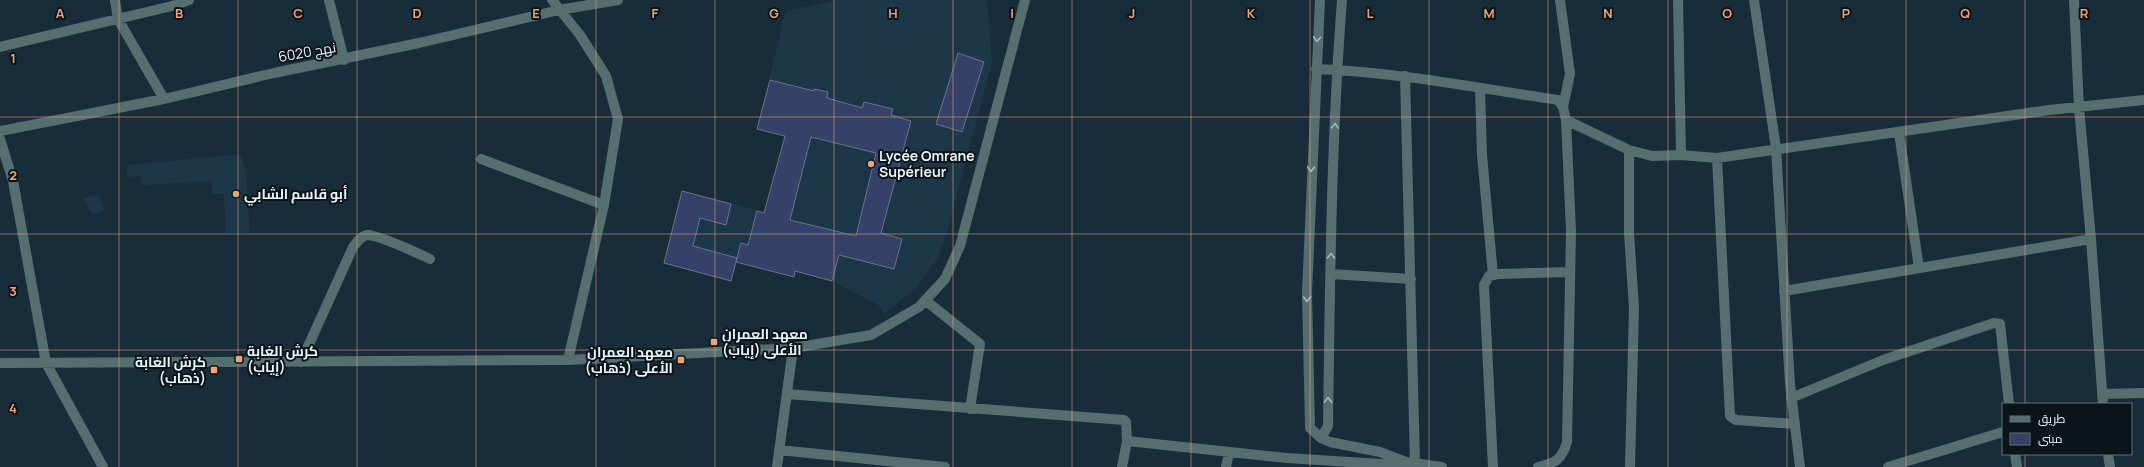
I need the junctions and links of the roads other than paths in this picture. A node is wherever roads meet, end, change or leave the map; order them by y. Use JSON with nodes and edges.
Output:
{"nodes":[{"id":1,"x":115,"y":0,"type":"edge"},
{"id":2,"x":189,"y":0,"type":"edge"},
{"id":3,"x":329,"y":0,"type":"edge"},
{"id":4,"x":552,"y":0,"type":"edge"},
{"id":5,"x":618,"y":0,"type":"edge"},
{"id":6,"x":1025,"y":0,"type":"edge"},
{"id":7,"x":1320,"y":0,"type":"edge"},
{"id":8,"x":1342,"y":0,"type":"edge"},
{"id":9,"x":1560,"y":0,"type":"edge"},
{"id":10,"x":1678,"y":0,"type":"edge"},
{"id":11,"x":1754,"y":0,"type":"edge"},
{"id":12,"x":2074,"y":0,"type":"edge"},
{"id":13,"x":559,"y":10,"type":"junction"},
{"id":14,"x":118,"y":19,"type":"junction"},
{"id":15,"x":0,"y":47,"type":"edge"},
{"id":16,"x":344,"y":60,"type":"junction"},
{"id":17,"x":1316,"y":68,"type":"junction"},
{"id":18,"x":1336,"y":69,"type":"junction"},
{"id":19,"x":1406,"y":76,"type":"junction"},
{"id":20,"x":1480,"y":88,"type":"junction"},
{"id":21,"x":164,"y":99,"type":"junction"},
{"id":22,"x":2144,"y":100,"type":"edge"},
{"id":23,"x":1563,"y":107,"type":"junction"},
{"id":24,"x":2079,"y":108,"type":"junction"},
{"id":25,"x":1566,"y":120,"type":"junction"},
{"id":26,"x":0,"y":131,"type":"edge"},
{"id":27,"x":1899,"y":132,"type":"junction"},
{"id":28,"x":0,"y":139,"type":"edge"},
{"id":29,"x":1776,"y":148,"type":"junction"},
{"id":30,"x":1629,"y":150,"type":"junction"},
{"id":31,"x":1681,"y":155,"type":"junction"},
{"id":32,"x":1717,"y":158,"type":"junction"},
{"id":33,"x":481,"y":159,"type":"dead end"},
{"id":34,"x":604,"y":205,"type":"junction"},
{"id":35,"x":2091,"y":239,"type":"junction"},
{"id":36,"x":430,"y":259,"type":"dead end"},
{"id":37,"x":1919,"y":268,"type":"junction"},
{"id":38,"x":1570,"y":272,"type":"junction"},
{"id":39,"x":1331,"y":274,"type":"junction"},
{"id":40,"x":1493,"y":275,"type":"junction"},
{"id":41,"x":1411,"y":279,"type":"junction"},
{"id":42,"x":1784,"y":291,"type":"junction"},
{"id":43,"x":925,"y":300,"type":"junction"},
{"id":44,"x":793,"y":348,"type":"junction"},
{"id":45,"x":568,"y":360,"type":"junction"},
{"id":46,"x":301,"y":362,"type":"junction"},
{"id":47,"x":0,"y":363,"type":"edge"},
{"id":48,"x":46,"y":363,"type":"junction"},
{"id":49,"x":2144,"y":393,"type":"edge"},
{"id":50,"x":787,"y":394,"type":"junction"},
{"id":51,"x":1791,"y":398,"type":"junction"},
{"id":52,"x":2103,"y":399,"type":"edge"},
{"id":53,"x":2009,"y":403,"type":"edge"},
{"id":54,"x":970,"y":409,"type":"junction"},
{"id":55,"x":1795,"y":424,"type":"junction"},
{"id":56,"x":2002,"y":432,"type":"edge"},
{"id":57,"x":1321,"y":438,"type":"junction"},
{"id":58,"x":1127,"y":441,"type":"junction"},
{"id":59,"x":779,"y":450,"type":"junction"},
{"id":60,"x":1229,"y":453,"type":"junction"},
{"id":61,"x":2015,"y":455,"type":"edge"},
{"id":62,"x":2108,"y":455,"type":"edge"},
{"id":63,"x":1286,"y":462,"type":"edge"},
{"id":64,"x":1410,"y":462,"type":"junction"},
{"id":65,"x":1371,"y":465,"type":"edge"},
{"id":66,"x":102,"y":467,"type":"edge"},
{"id":67,"x":777,"y":467,"type":"edge"},
{"id":68,"x":945,"y":467,"type":"edge"},
{"id":69,"x":1122,"y":467,"type":"edge"},
{"id":70,"x":1226,"y":467,"type":"edge"},
{"id":71,"x":1442,"y":467,"type":"edge"},
{"id":72,"x":1493,"y":467,"type":"edge"},
{"id":73,"x":1538,"y":467,"type":"edge"},
{"id":74,"x":1630,"y":467,"type":"edge"},
{"id":75,"x":1800,"y":467,"type":"edge"},
{"id":76,"x":1888,"y":467,"type":"edge"},
{"id":77,"x":2017,"y":467,"type":"edge"},
{"id":78,"x":2110,"y":467,"type":"edge"}],
"edges":[{"from":1,"to":14,"type":"street"},
{"from":2,"to":14,"type":"street"},
{"from":3,"to":16,"type":"street"},
{"from":4,"to":13,"type":"street"},
{"from":5,"to":13,"type":"street","name":"نهج 6020"},
{"from":6,"to":43,"type":"street"},
{"from":7,"to":17,"type":"street","one_way":true},
{"from":8,"to":18,"type":"street"},
{"from":9,"to":23,"type":"street"},
{"from":10,"to":31,"type":"street"},
{"from":11,"to":29,"type":"street"},
{"from":12,"to":24,"type":"street"},
{"from":13,"to":16,"type":"street","name":"نهج 6020"},
{"from":13,"to":34,"type":"street"},
{"from":14,"to":15,"type":"street"},
{"from":14,"to":21,"type":"street"},
{"from":16,"to":21,"type":"street","name":"نهج 6020"},
{"from":17,"to":18,"type":"street"},
{"from":17,"to":57,"type":"street","one_way":true},
{"from":18,"to":19,"type":"street"},
{"from":39,"to":18,"type":"street","one_way":true},
{"from":19,"to":20,"type":"street"},
{"from":19,"to":41,"type":"street"},
{"from":20,"to":23,"type":"street"},
{"from":20,"to":40,"type":"street"},
{"from":21,"to":26,"type":"street","name":"نهج 6020"},
{"from":22,"to":24,"type":"street"},
{"from":23,"to":25,"type":"street"},
{"from":24,"to":27,"type":"street"},
{"from":24,"to":35,"type":"street"},
{"from":25,"to":30,"type":"street"},
{"from":25,"to":38,"type":"street"},
{"from":27,"to":29,"type":"street"},
{"from":27,"to":37,"type":"street"},
{"from":28,"to":48,"type":"street"},
{"from":29,"to":32,"type":"street"},
{"from":29,"to":42,"type":"street"},
{"from":30,"to":31,"type":"street"},
{"from":30,"to":74,"type":"street"},
{"from":31,"to":32,"type":"street"},
{"from":32,"to":55,"type":"street"},
{"from":33,"to":34,"type":"street"},
{"from":34,"to":45,"type":"street"},
{"from":35,"to":37,"type":"street"},
{"from":35,"to":52,"type":"street"},
{"from":36,"to":46,"type":"street"},
{"from":37,"to":42,"type":"street"},
{"from":38,"to":40,"type":"street"},
{"from":38,"to":73,"type":"street"},
{"from":39,"to":41,"type":"street"},
{"from":57,"to":39,"type":"street","one_way":true},
{"from":40,"to":72,"type":"street"},
{"from":41,"to":64,"type":"street"},
{"from":42,"to":51,"type":"street"},
{"from":43,"to":44,"type":"street"},
{"from":43,"to":54,"type":"street"},
{"from":44,"to":45,"type":"street"},
{"from":44,"to":50,"type":"street"},
{"from":45,"to":46,"type":"street"},
{"from":46,"to":48,"type":"street"},
{"from":47,"to":48,"type":"street"},
{"from":48,"to":66,"type":"street"},
{"from":49,"to":52,"type":"street"},
{"from":50,"to":54,"type":"street"},
{"from":50,"to":59,"type":"street"},
{"from":51,"to":53,"type":"street"},
{"from":51,"to":55,"type":"street"},
{"from":54,"to":58,"type":"street"},
{"from":55,"to":75,"type":"street"},
{"from":56,"to":76,"type":"street"},
{"from":57,"to":64,"type":"street"},
{"from":58,"to":60,"type":"street"},
{"from":58,"to":69,"type":"street"},
{"from":59,"to":67,"type":"street"},
{"from":59,"to":68,"type":"street"},
{"from":60,"to":63,"type":"street"},
{"from":60,"to":70,"type":"street"},
{"from":61,"to":77,"type":"street"},
{"from":62,"to":78,"type":"street"},
{"from":63,"to":65,"type":"street"},
{"from":64,"to":65,"type":"street"},
{"from":64,"to":71,"type":"street"}]}
